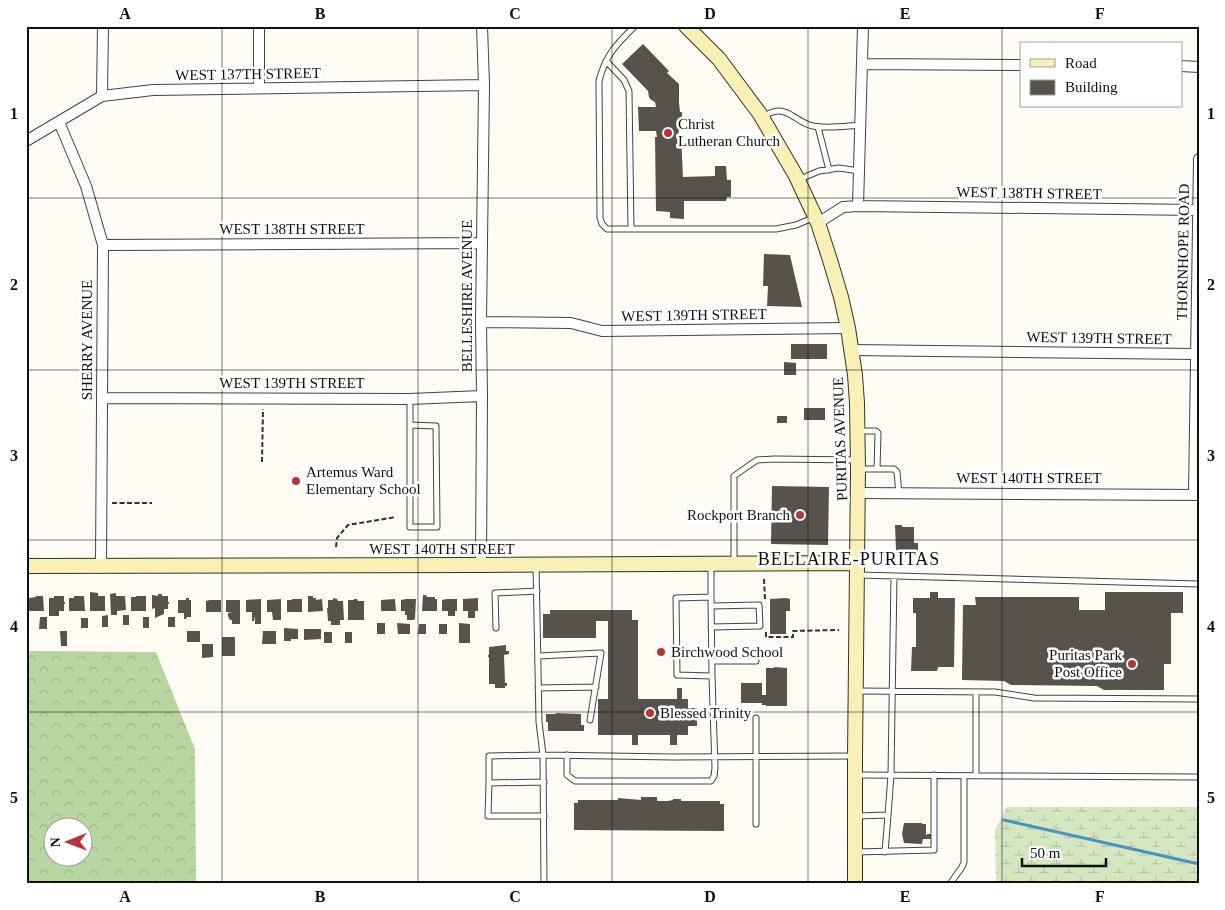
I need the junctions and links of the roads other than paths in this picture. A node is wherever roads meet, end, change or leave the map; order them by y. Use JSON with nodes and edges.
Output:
{"nodes":[{"id":1,"x":103,"y":26,"type":"edge"},
{"id":2,"x":259,"y":26,"type":"edge"},
{"id":3,"x":482,"y":26,"type":"edge"},
{"id":4,"x":635,"y":26,"type":"edge"},
{"id":5,"x":686,"y":26,"type":"edge"},
{"id":6,"x":863,"y":26,"type":"edge"},
{"id":7,"x":606,"y":61,"type":"junction"},
{"id":8,"x":863,"y":64,"type":"junction"},
{"id":9,"x":1020,"y":65,"type":"edge"},
{"id":10,"x":1182,"y":66,"type":"edge"},
{"id":11,"x":1199,"y":66,"type":"edge"},
{"id":12,"x":484,"y":85,"type":"junction"},
{"id":13,"x":259,"y":88,"type":"junction"},
{"id":14,"x":102,"y":96,"type":"junction"},
{"id":15,"x":762,"y":118,"type":"junction"},
{"id":16,"x":59,"y":122,"type":"junction"},
{"id":17,"x":861,"y":125,"type":"junction"},
{"id":18,"x":818,"y":127,"type":"junction"},
{"id":19,"x":26,"y":142,"type":"edge"},
{"id":20,"x":1199,"y":159,"type":"edge"},
{"id":21,"x":828,"y":170,"type":"junction"},
{"id":22,"x":860,"y":171,"type":"junction"},
{"id":23,"x":798,"y":180,"type":"junction"},
{"id":24,"x":858,"y":206,"type":"junction"},
{"id":25,"x":1198,"y":210,"type":"edge"},
{"id":26,"x":816,"y":220,"type":"junction"},
{"id":27,"x":630,"y":229,"type":"junction"},
{"id":28,"x":482,"y":243,"type":"junction"},
{"id":29,"x":103,"y":246,"type":"junction"},
{"id":30,"x":481,"y":322,"type":"junction"},
{"id":31,"x":848,"y":328,"type":"junction"},
{"id":32,"x":852,"y":350,"type":"junction"},
{"id":33,"x":1196,"y":354,"type":"junction"},
{"id":34,"x":482,"y":396,"type":"junction"},
{"id":35,"x":102,"y":398,"type":"junction"},
{"id":36,"x":410,"y":399,"type":"junction"},
{"id":37,"x":410,"y":425,"type":"junction"},
{"id":38,"x":858,"y":431,"type":"junction"},
{"id":39,"x":858,"y":465,"type":"junction"},
{"id":40,"x":877,"y":469,"type":"junction"},
{"id":41,"x":858,"y":494,"type":"junction"},
{"id":42,"x":899,"y":494,"type":"junction"},
{"id":43,"x":1197,"y":495,"type":"edge"},
{"id":44,"x":711,"y":564,"type":"junction"},
{"id":45,"x":734,"y":564,"type":"junction"},
{"id":46,"x":101,"y":565,"type":"junction"},
{"id":47,"x":481,"y":565,"type":"junction"},
{"id":48,"x":536,"y":565,"type":"junction"},
{"id":49,"x":26,"y":566,"type":"edge"},
{"id":50,"x":858,"y":569,"type":"junction"},
{"id":51,"x":894,"y":576,"type":"junction"},
{"id":52,"x":1199,"y":584,"type":"edge"},
{"id":53,"x":537,"y":591,"type":"junction"},
{"id":54,"x":711,"y":596,"type":"junction"},
{"id":55,"x":711,"y":606,"type":"junction"},
{"id":56,"x":711,"y":627,"type":"junction"},
{"id":57,"x":496,"y":628,"type":"dead end"},
{"id":58,"x":538,"y":656,"type":"junction"},
{"id":59,"x":712,"y":661,"type":"junction"},
{"id":60,"x":756,"y":661,"type":"dead end"},
{"id":61,"x":712,"y":676,"type":"junction"},
{"id":62,"x":596,"y":687,"type":"junction"},
{"id":63,"x":538,"y":688,"type":"junction"},
{"id":64,"x":856,"y":691,"type":"junction"},
{"id":65,"x":893,"y":691,"type":"junction"},
{"id":66,"x":976,"y":692,"type":"junction"},
{"id":67,"x":1199,"y":699,"type":"edge"},
{"id":68,"x":756,"y":718,"type":"dead end"},
{"id":69,"x":590,"y":720,"type":"dead end"},
{"id":70,"x":543,"y":755,"type":"junction"},
{"id":71,"x":567,"y":755,"type":"junction"},
{"id":72,"x":855,"y":756,"type":"junction"},
{"id":73,"x":715,"y":757,"type":"junction"},
{"id":74,"x":755,"y":757,"type":"junction"},
{"id":75,"x":855,"y":775,"type":"junction"},
{"id":76,"x":892,"y":775,"type":"junction"},
{"id":77,"x":934,"y":775,"type":"junction"},
{"id":78,"x":964,"y":776,"type":"junction"},
{"id":79,"x":976,"y":776,"type":"junction"},
{"id":80,"x":1199,"y":777,"type":"edge"},
{"id":81,"x":544,"y":782,"type":"junction"},
{"id":82,"x":489,"y":783,"type":"junction"},
{"id":83,"x":888,"y":815,"type":"junction"},
{"id":84,"x":544,"y":816,"type":"junction"},
{"id":85,"x":855,"y":816,"type":"junction"},
{"id":86,"x":756,"y":824,"type":"dead end"},
{"id":87,"x":855,"y":852,"type":"junction"},
{"id":88,"x":885,"y":852,"type":"junction"},
{"id":89,"x":544,"y":884,"type":"edge"},
{"id":90,"x":855,"y":884,"type":"edge"},
{"id":91,"x":950,"y":884,"type":"edge"}],
"edges":[{"from":1,"to":14,"type":"street"},
{"from":2,"to":13,"type":"street"},
{"from":3,"to":12,"type":"street","name":"BELLESHIRE AVENUE"},
{"from":4,"to":7,"type":"lane"},
{"from":5,"to":15,"type":"street","name":"PURITAS AVENUE"},
{"from":6,"to":8,"type":"street"},
{"from":7,"to":27,"type":"lane"},
{"from":7,"to":27,"type":"lane"},
{"from":8,"to":9,"type":"street"},
{"from":8,"to":17,"type":"street"},
{"from":10,"to":11,"type":"street"},
{"from":12,"to":13,"type":"street","name":"WEST 137TH STREET"},
{"from":12,"to":28,"type":"street","name":"BELLESHIRE AVENUE"},
{"from":13,"to":14,"type":"street","name":"WEST 137TH STREET"},
{"from":14,"to":16,"type":"street","name":"WEST 137TH STREET"},
{"from":15,"to":18,"type":"lane"},
{"from":15,"to":23,"type":"street","name":"PURITAS AVENUE"},
{"from":16,"to":19,"type":"street","name":"WEST 137TH STREET"},
{"from":16,"to":29,"type":"street","name":"SHERRY AVENUE"},
{"from":17,"to":18,"type":"lane"},
{"from":17,"to":22,"type":"street"},
{"from":18,"to":21,"type":"lane"},
{"from":20,"to":25,"type":"street","name":"THORNHOPE ROAD"},
{"from":21,"to":22,"type":"lane"},
{"from":21,"to":23,"type":"lane"},
{"from":22,"to":24,"type":"street"},
{"from":23,"to":26,"type":"street","name":"PURITAS AVENUE"},
{"from":24,"to":25,"type":"street","name":"WEST 138TH STREET"},
{"from":24,"to":26,"type":"street"},
{"from":25,"to":33,"type":"street","name":"THORNHOPE ROAD"},
{"from":26,"to":27,"type":"lane"},
{"from":26,"to":31,"type":"street","name":"PURITAS AVENUE"},
{"from":28,"to":29,"type":"street","name":"WEST 138TH STREET"},
{"from":28,"to":30,"type":"street","name":"BELLESHIRE AVENUE"},
{"from":29,"to":35,"type":"street","name":"SHERRY AVENUE"},
{"from":30,"to":31,"type":"street","name":"WEST 139TH STREET"},
{"from":30,"to":34,"type":"street","name":"BELLESHIRE AVENUE"},
{"from":31,"to":32,"type":"street","name":"PURITAS AVENUE"},
{"from":32,"to":33,"type":"street","name":"WEST 139TH STREET"},
{"from":32,"to":38,"type":"street","name":"PURITAS AVENUE"},
{"from":33,"to":43,"type":"street","name":"THORNHOPE ROAD"},
{"from":34,"to":36,"type":"street","name":"WEST 139TH STREET"},
{"from":34,"to":47,"type":"street","name":"BELLESHIRE AVENUE"},
{"from":35,"to":36,"type":"street","name":"WEST 139TH STREET"},
{"from":35,"to":46,"type":"street","name":"SHERRY AVENUE"},
{"from":36,"to":37,"type":"lane"},
{"from":37,"to":37,"type":"lane"},
{"from":38,"to":39,"type":"street","name":"PURITAS AVENUE"},
{"from":38,"to":40,"type":"lane"},
{"from":39,"to":40,"type":"lane"},
{"from":39,"to":41,"type":"street","name":"PURITAS AVENUE"},
{"from":39,"to":45,"type":"lane"},
{"from":40,"to":42,"type":"lane"},
{"from":41,"to":42,"type":"street","name":"WEST 140TH STREET"},
{"from":41,"to":50,"type":"street","name":"PURITAS AVENUE"},
{"from":42,"to":43,"type":"street","name":"WEST 140TH STREET"},
{"from":44,"to":45,"type":"street","name":"WEST 140TH STREET"},
{"from":44,"to":48,"type":"street","name":"WEST 140TH STREET"},
{"from":44,"to":54,"type":"lane"},
{"from":45,"to":50,"type":"street","name":"WEST 140TH STREET"},
{"from":46,"to":47,"type":"street","name":"WEST 140TH STREET"},
{"from":46,"to":49,"type":"street","name":"WEST 140TH STREET"},
{"from":47,"to":48,"type":"street","name":"WEST 140TH STREET"},
{"from":48,"to":53,"type":"lane"},
{"from":50,"to":51,"type":"lane"},
{"from":50,"to":64,"type":"street","name":"PURITAS AVENUE"},
{"from":51,"to":52,"type":"lane"},
{"from":51,"to":65,"type":"lane"},
{"from":53,"to":57,"type":"lane"},
{"from":53,"to":58,"type":"lane"},
{"from":54,"to":55,"type":"lane"},
{"from":54,"to":61,"type":"lane"},
{"from":55,"to":56,"type":"lane"},
{"from":55,"to":56,"type":"lane"},
{"from":56,"to":59,"type":"lane"},
{"from":58,"to":62,"type":"lane"},
{"from":58,"to":63,"type":"lane"},
{"from":59,"to":60,"type":"lane"},
{"from":59,"to":61,"type":"lane"},
{"from":61,"to":73,"type":"lane"},
{"from":62,"to":63,"type":"lane"},
{"from":62,"to":69,"type":"lane"},
{"from":63,"to":70,"type":"lane"},
{"from":64,"to":65,"type":"lane"},
{"from":64,"to":72,"type":"street","name":"PURITAS AVENUE"},
{"from":65,"to":66,"type":"lane"},
{"from":65,"to":76,"type":"lane"},
{"from":66,"to":67,"type":"lane"},
{"from":66,"to":79,"type":"lane"},
{"from":68,"to":74,"type":"lane"},
{"from":70,"to":71,"type":"lane"},
{"from":70,"to":81,"type":"lane"},
{"from":70,"to":82,"type":"lane"},
{"from":71,"to":73,"type":"lane"},
{"from":71,"to":73,"type":"lane"},
{"from":72,"to":74,"type":"lane"},
{"from":72,"to":75,"type":"street","name":"PURITAS AVENUE"},
{"from":73,"to":74,"type":"lane"},
{"from":74,"to":86,"type":"lane"},
{"from":75,"to":76,"type":"lane"},
{"from":75,"to":85,"type":"street","name":"PURITAS AVENUE"},
{"from":76,"to":77,"type":"lane"},
{"from":76,"to":83,"type":"lane"},
{"from":77,"to":78,"type":"lane"},
{"from":77,"to":88,"type":"lane"},
{"from":78,"to":79,"type":"lane"},
{"from":78,"to":91,"type":"lane"},
{"from":79,"to":80,"type":"lane"},
{"from":81,"to":82,"type":"lane"},
{"from":81,"to":84,"type":"lane"},
{"from":82,"to":84,"type":"lane"},
{"from":83,"to":85,"type":"lane"},
{"from":83,"to":88,"type":"lane"},
{"from":84,"to":89,"type":"lane"},
{"from":85,"to":87,"type":"street","name":"PURITAS AVENUE"},
{"from":87,"to":88,"type":"lane"},
{"from":87,"to":90,"type":"street","name":"PURITAS AVENUE"}]}
